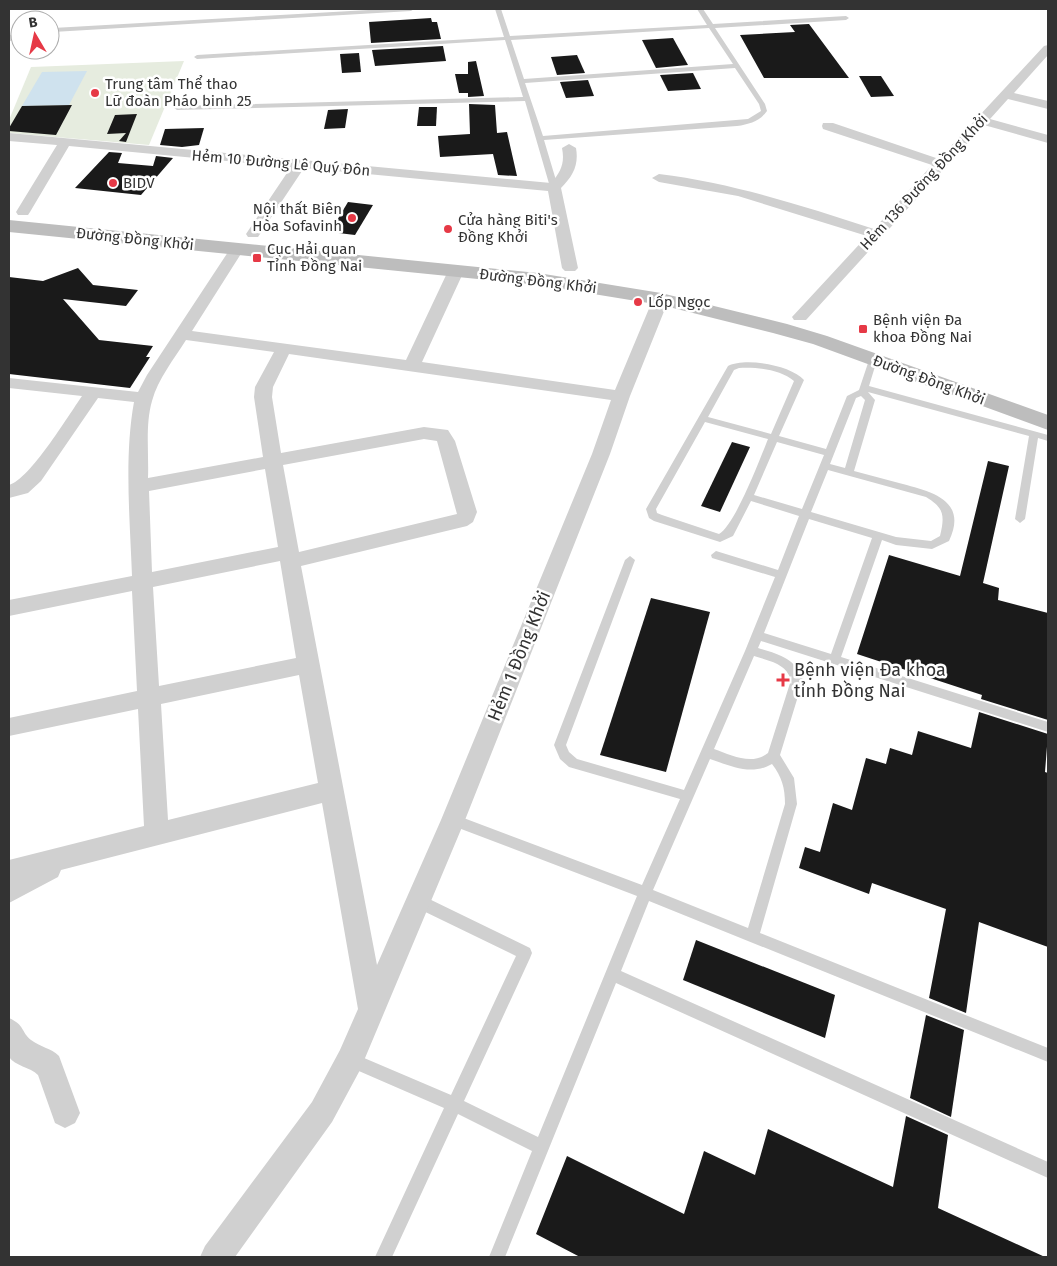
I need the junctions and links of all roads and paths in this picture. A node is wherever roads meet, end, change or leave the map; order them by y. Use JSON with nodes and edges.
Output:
{"nodes":[{"id":1,"x":411,"y":9,"type":"edge"},
{"id":2,"x":498,"y":9,"type":"edge"},
{"id":3,"x":700,"y":9,"type":"edge"},
{"id":4,"x":344,"y":11,"type":"edge"},
{"id":5,"x":846,"y":18,"type":"dead end"},
{"id":6,"x":711,"y":26,"type":"junction"},
{"id":7,"x":60,"y":30,"type":"edge"},
{"id":8,"x":508,"y":38,"type":"junction"},
{"id":9,"x":1048,"y":48,"type":"edge"},
{"id":10,"x":196,"y":57,"type":"dead end"},
{"id":11,"x":737,"y":66,"type":"junction"},
{"id":12,"x":521,"y":81,"type":"junction"},
{"id":13,"x":1006,"y":94,"type":"junction"},
{"id":14,"x":527,"y":99,"type":"junction"},
{"id":15,"x":1048,"y":105,"type":"edge"},
{"id":16,"x":177,"y":108,"type":"dead end"},
{"id":17,"x":981,"y":120,"type":"junction"},
{"id":18,"x":828,"y":126,"type":"dead end"},
{"id":19,"x":9,"y":137,"type":"edge"},
{"id":20,"x":540,"y":138,"type":"junction"},
{"id":21,"x":1048,"y":139,"type":"edge"},
{"id":22,"x":66,"y":143,"type":"junction"},
{"id":23,"x":569,"y":148,"type":"dead end"},
{"id":24,"x":300,"y":164,"type":"junction"},
{"id":25,"x":941,"y":164,"type":"junction"},
{"id":26,"x":659,"y":178,"type":"dead end"},
{"id":27,"x":554,"y":187,"type":"junction"},
{"id":28,"x":16,"y":211,"type":"edge"},
{"id":29,"x":9,"y":226,"type":"edge"},
{"id":30,"x":136,"y":231,"type":"junction"},
{"id":31,"x":253,"y":234,"type":"junction"},
{"id":32,"x":876,"y":234,"type":"junction"},
{"id":33,"x":237,"y":249,"type":"junction"},
{"id":34,"x":456,"y":271,"type":"junction"},
{"id":35,"x":569,"y":276,"type":"junction"},
{"id":36,"x":661,"y":299,"type":"junction"},
{"id":37,"x":800,"y":316,"type":"junction"},
{"id":38,"x":182,"y":335,"type":"junction"},
{"id":39,"x":284,"y":348,"type":"junction"},
{"id":40,"x":873,"y":360,"type":"junction"},
{"id":41,"x":412,"y":366,"type":"junction"},
{"id":42,"x":9,"y":383,"type":"edge"},
{"id":43,"x":864,"y":390,"type":"junction"},
{"id":44,"x":93,"y":393,"type":"junction"},
{"id":45,"x":621,"y":396,"type":"junction"},
{"id":46,"x":1030,"y":396,"type":"dead end"},
{"id":47,"x":144,"y":398,"type":"junction"},
{"id":48,"x":702,"y":418,"type":"junction"},
{"id":49,"x":1041,"y":429,"type":"edge"},
{"id":50,"x":775,"y":437,"type":"junction"},
{"id":51,"x":1048,"y":438,"type":"edge"},
{"id":52,"x":829,"y":452,"type":"junction"},
{"id":53,"x":272,"y":461,"type":"junction"},
{"id":54,"x":824,"y":466,"type":"junction"},
{"id":55,"x":849,"y":472,"type":"junction"},
{"id":56,"x":139,"y":486,"type":"junction"},
{"id":57,"x":9,"y":491,"type":"edge"},
{"id":58,"x":748,"y":497,"type":"junction"},
{"id":59,"x":805,"y":512,"type":"junction"},
{"id":60,"x":1020,"y":519,"type":"dead end"},
{"id":61,"x":878,"y":536,"type":"junction"},
{"id":62,"x":716,"y":555,"type":"dead end"},
{"id":63,"x":290,"y":557,"type":"junction"},
{"id":64,"x":630,"y":560,"type":"dead end"},
{"id":65,"x":781,"y":575,"type":"junction"},
{"id":66,"x":142,"y":582,"type":"junction"},
{"id":67,"x":9,"y":608,"type":"edge"},
{"id":68,"x":757,"y":635,"type":"junction"},
{"id":69,"x":751,"y":651,"type":"junction"},
{"id":70,"x":834,"y":660,"type":"junction"},
{"id":71,"x":308,"y":664,"type":"junction"},
{"id":72,"x":148,"y":697,"type":"junction"},
{"id":73,"x":9,"y":727,"type":"edge"},
{"id":74,"x":1048,"y":727,"type":"edge"},
{"id":75,"x":706,"y":752,"type":"junction"},
{"id":76,"x":773,"y":756,"type":"junction"},
{"id":77,"x":331,"y":790,"type":"junction"},
{"id":78,"x":687,"y":796,"type":"junction"},
{"id":79,"x":453,"y":820,"type":"junction"},
{"id":80,"x":157,"y":833,"type":"junction"},
{"id":81,"x":80,"y":852,"type":"junction"},
{"id":82,"x":9,"y":872,"type":"edge"},
{"id":83,"x":9,"y":891,"type":"edge"},
{"id":84,"x":645,"y":893,"type":"junction"},
{"id":85,"x":418,"y":901,"type":"junction"},
{"id":86,"x":752,"y":936,"type":"junction"},
{"id":87,"x":612,"y":974,"type":"junction"},
{"id":88,"x":372,"y":1011,"type":"junction"},
{"id":89,"x":9,"y":1032,"type":"edge"},
{"id":90,"x":1048,"y":1055,"type":"edge"},
{"id":91,"x":350,"y":1060,"type":"junction"},
{"id":92,"x":455,"y":1105,"type":"junction"},
{"id":93,"x":65,"y":1113,"type":"dead end"},
{"id":94,"x":541,"y":1147,"type":"junction"},
{"id":95,"x":1048,"y":1170,"type":"edge"},
{"id":96,"x":216,"y":1257,"type":"edge"},
{"id":97,"x":383,"y":1257,"type":"edge"},
{"id":98,"x":497,"y":1257,"type":"edge"}],
"edges":[{"from":1,"to":4,"type":"lane"},
{"from":2,"to":8,"type":"lane"},
{"from":3,"to":6,"type":"lane"},
{"from":4,"to":7,"type":"lane"},
{"from":5,"to":6,"type":"lane"},
{"from":6,"to":8,"type":"lane"},
{"from":6,"to":11,"type":"lane"},
{"from":8,"to":10,"type":"lane"},
{"from":8,"to":12,"type":"lane"},
{"from":9,"to":13,"type":"street","name":"Hẻm 136 Đường Đồng Khởi"},
{"from":11,"to":12,"type":"lane"},
{"from":11,"to":20,"type":"lane"},
{"from":12,"to":14,"type":"lane"},
{"from":13,"to":15,"type":"street"},
{"from":13,"to":17,"type":"street","name":"Hẻm 136 Đường Đồng Khởi"},
{"from":14,"to":16,"type":"lane"},
{"from":14,"to":20,"type":"lane"},
{"from":17,"to":21,"type":"street"},
{"from":17,"to":25,"type":"street","name":"Hẻm 136 Đường Đồng Khởi"},
{"from":18,"to":25,"type":"street"},
{"from":19,"to":22,"type":"street","name":"Hẻm 10 Đường Lê Quý Đôn"},
{"from":20,"to":27,"type":"lane"},
{"from":22,"to":24,"type":"street","name":"Hẻm 10 Đường Lê Quý Đôn"},
{"from":22,"to":28,"type":"street"},
{"from":23,"to":27,"type":"street"},
{"from":24,"to":27,"type":"street","name":"Hẻm 10 Đường Lê Quý Đôn"},
{"from":24,"to":31,"type":"street"},
{"from":25,"to":32,"type":"street","name":"Hẻm 136 Đường Đồng Khởi"},
{"from":26,"to":32,"type":"street"},
{"from":27,"to":35,"type":"street"},
{"from":28,"to":30,"type":"main road","name":"Đường Đồng Khởi"},
{"from":29,"to":30,"type":"main road","name":"Đường Đồng Khởi"},
{"from":30,"to":31,"type":"main road","name":"Đường Đồng Khởi"},
{"from":30,"to":33,"type":"main road","name":"Đường Đồng Khởi"},
{"from":31,"to":35,"type":"main road","name":"Đường Đồng Khởi"},
{"from":32,"to":37,"type":"street","name":"Hẻm 136 Đường Đồng Khởi"},
{"from":33,"to":34,"type":"main road","name":"Đường Đồng Khởi"},
{"from":33,"to":38,"type":"street"},
{"from":34,"to":35,"type":"main road","name":"Đường Đồng Khởi"},
{"from":34,"to":41,"type":"street"},
{"from":35,"to":36,"type":"main road","name":"Đường Đồng Khởi"},
{"from":35,"to":37,"type":"main road","name":"Đường Đồng Khởi"},
{"from":36,"to":40,"type":"main road","name":"Đường Đồng Khởi"},
{"from":36,"to":45,"type":"street","name":"Hẻm 1 Đồng Khởi"},
{"from":37,"to":46,"type":"main road","name":"Đường Đồng Khởi"},
{"from":38,"to":39,"type":"street"},
{"from":38,"to":47,"type":"street"},
{"from":39,"to":41,"type":"street"},
{"from":39,"to":53,"type":"street"},
{"from":40,"to":43,"type":"lane"},
{"from":40,"to":49,"type":"main road","name":"Đường Đồng Khởi"},
{"from":41,"to":45,"type":"street"},
{"from":42,"to":44,"type":"street"},
{"from":43,"to":49,"type":"lane"},
{"from":43,"to":52,"type":"lane"},
{"from":43,"to":55,"type":"lane"},
{"from":44,"to":47,"type":"street"},
{"from":44,"to":57,"type":"street"},
{"from":45,"to":79,"type":"street","name":"Hẻm 1 Đồng Khởi"},
{"from":47,"to":56,"type":"street"},
{"from":48,"to":50,"type":"lane"},
{"from":48,"to":50,"type":"lane"},
{"from":48,"to":58,"type":"lane"},
{"from":49,"to":51,"type":"lane"},
{"from":49,"to":60,"type":"lane"},
{"from":50,"to":52,"type":"lane"},
{"from":50,"to":58,"type":"lane"},
{"from":52,"to":54,"type":"lane"},
{"from":53,"to":56,"type":"street"},
{"from":53,"to":63,"type":"street"},
{"from":53,"to":63,"type":"street"},
{"from":54,"to":55,"type":"lane"},
{"from":54,"to":59,"type":"lane"},
{"from":55,"to":61,"type":"lane"},
{"from":56,"to":66,"type":"street"},
{"from":58,"to":59,"type":"lane"},
{"from":59,"to":61,"type":"lane"},
{"from":59,"to":65,"type":"lane"},
{"from":61,"to":70,"type":"lane"},
{"from":62,"to":65,"type":"lane"},
{"from":63,"to":66,"type":"street"},
{"from":63,"to":71,"type":"street"},
{"from":64,"to":78,"type":"lane"},
{"from":65,"to":68,"type":"lane"},
{"from":66,"to":67,"type":"street"},
{"from":66,"to":72,"type":"street"},
{"from":68,"to":69,"type":"lane"},
{"from":68,"to":70,"type":"lane"},
{"from":69,"to":75,"type":"lane"},
{"from":69,"to":76,"type":"lane"},
{"from":70,"to":74,"type":"lane"},
{"from":71,"to":72,"type":"street"},
{"from":71,"to":77,"type":"street"},
{"from":72,"to":73,"type":"street"},
{"from":72,"to":80,"type":"street"},
{"from":75,"to":76,"type":"lane"},
{"from":75,"to":78,"type":"lane"},
{"from":76,"to":86,"type":"lane"},
{"from":77,"to":80,"type":"street"},
{"from":77,"to":88,"type":"street"},
{"from":78,"to":84,"type":"lane"},
{"from":79,"to":84,"type":"lane"},
{"from":79,"to":85,"type":"street","name":"Hẻm 1 Đồng Khởi"},
{"from":80,"to":81,"type":"street"},
{"from":81,"to":82,"type":"street"},
{"from":81,"to":83,"type":"street"},
{"from":84,"to":86,"type":"lane"},
{"from":84,"to":87,"type":"lane"},
{"from":85,"to":88,"type":"street","name":"Hẻm 1 Đồng Khởi"},
{"from":85,"to":92,"type":"lane"},
{"from":86,"to":90,"type":"lane"},
{"from":87,"to":94,"type":"lane"},
{"from":87,"to":95,"type":"lane"},
{"from":88,"to":91,"type":"street","name":"Hẻm 1 Đồng Khởi"},
{"from":89,"to":93,"type":"street"},
{"from":91,"to":92,"type":"lane"},
{"from":91,"to":96,"type":"street","name":"Hẻm 1 Đồng Khởi"},
{"from":92,"to":94,"type":"lane"},
{"from":92,"to":97,"type":"lane"},
{"from":94,"to":98,"type":"lane"}]}
